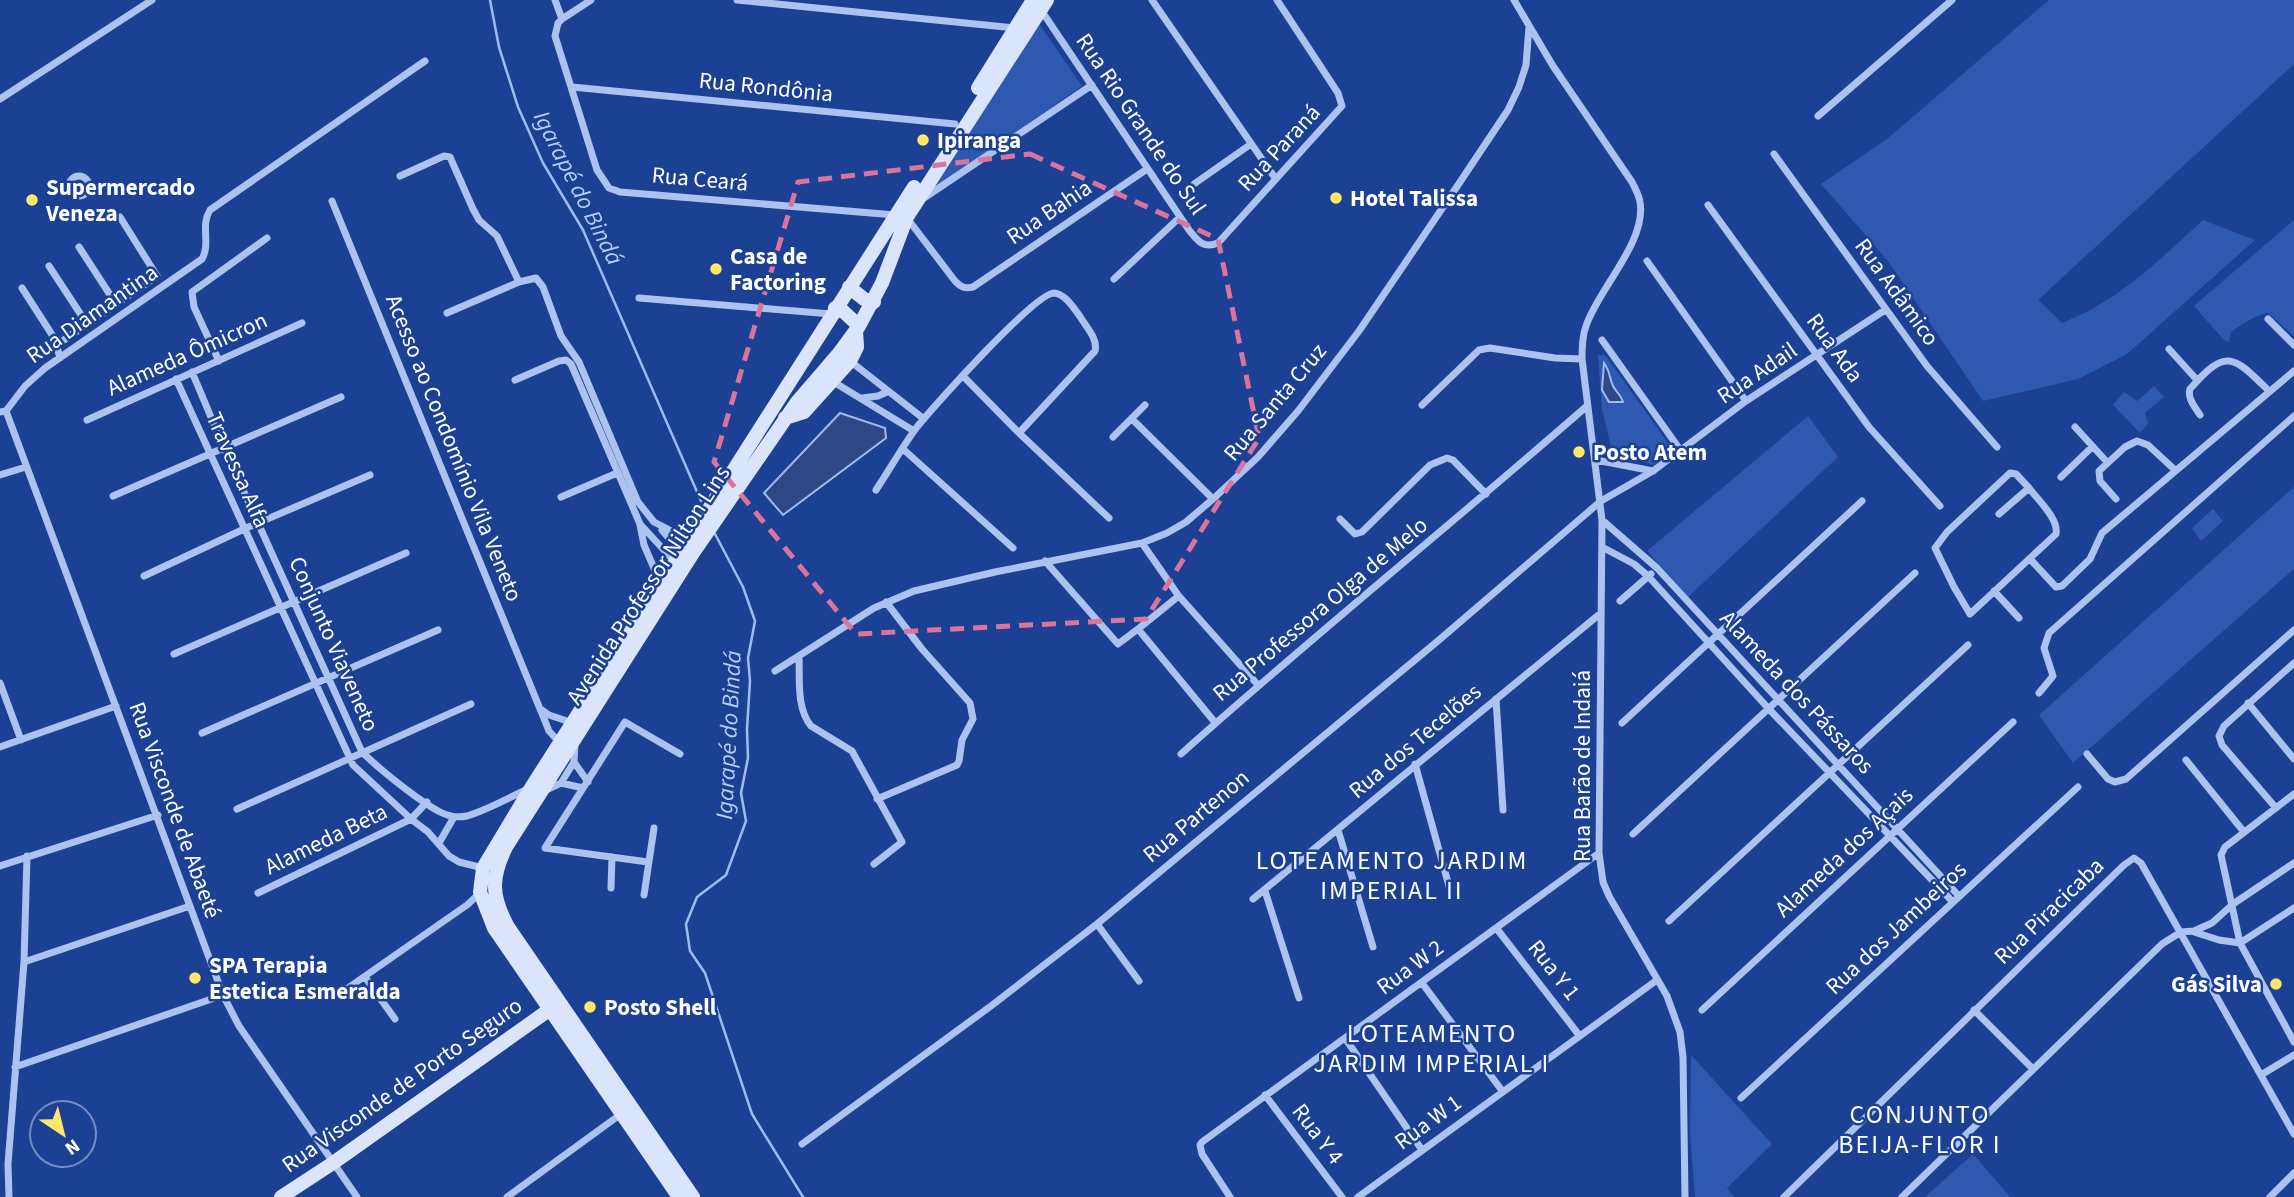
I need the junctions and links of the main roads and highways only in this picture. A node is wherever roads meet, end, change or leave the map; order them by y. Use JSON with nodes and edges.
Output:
{"nodes":[{"id":1,"x":1040,"y":3,"type":"edge"},
{"id":2,"x":905,"y":213,"type":"junction"},
{"id":3,"x":849,"y":287,"type":"junction"},
{"id":4,"x":874,"y":302,"type":"junction"},
{"id":5,"x":833,"y":311,"type":"junction"},
{"id":6,"x":858,"y":328,"type":"junction"},
{"id":7,"x":785,"y":418,"type":"junction"},
{"id":8,"x":714,"y":512,"type":"junction"},
{"id":9,"x":704,"y":528,"type":"junction"},
{"id":10,"x":537,"y":789,"type":"junction"},
{"id":11,"x":549,"y":1010,"type":"junction"},
{"id":12,"x":281,"y":1197,"type":"edge"},
{"id":13,"x":679,"y":1197,"type":"edge"},
{"id":14,"x":693,"y":1197,"type":"edge"}],
"edges":[{"from":1,"to":2,"type":"main road","name":"Avenida Professor Nilton Lins"},
{"from":1,"to":2,"type":"main road","name":"Avenida Professor Nilton Lins"},
{"from":2,"to":3,"type":"main road","name":"Avenida Professor Nilton Lins"},
{"from":2,"to":4,"type":"main road","name":"Avenida Professor Nilton Lins"},
{"from":3,"to":4,"type":"main road"},
{"from":3,"to":5,"type":"main road","name":"Avenida Professor Nilton Lins"},
{"from":4,"to":6,"type":"main road","name":"Avenida Professor Nilton Lins"},
{"from":5,"to":6,"type":"main road"},
{"from":5,"to":8,"type":"main road","name":"Avenida Professor Nilton Lins"},
{"from":6,"to":7,"type":"main road","name":"Avenida Professor Nilton Lins"},
{"from":6,"to":7,"type":"main road"},
{"from":7,"to":8,"type":"main road","name":"Avenida Professor Nilton Lins"},
{"from":8,"to":9,"type":"main road","name":"Avenida Professor Nilton Lins"},
{"from":9,"to":10,"type":"main road","name":"Avenida Professor Nilton Lins"},
{"from":9,"to":10,"type":"main road","name":"Avenida Professor Nilton Lins"},
{"from":10,"to":11,"type":"main road","name":"Avenida Professor Nilton Lins"},
{"from":10,"to":14,"type":"main road","name":"Avenida Professor Nilton Lins"},
{"from":11,"to":12,"type":"main road","name":"Rua Visconde de Porto Seguro"},
{"from":11,"to":13,"type":"main road"}]}
